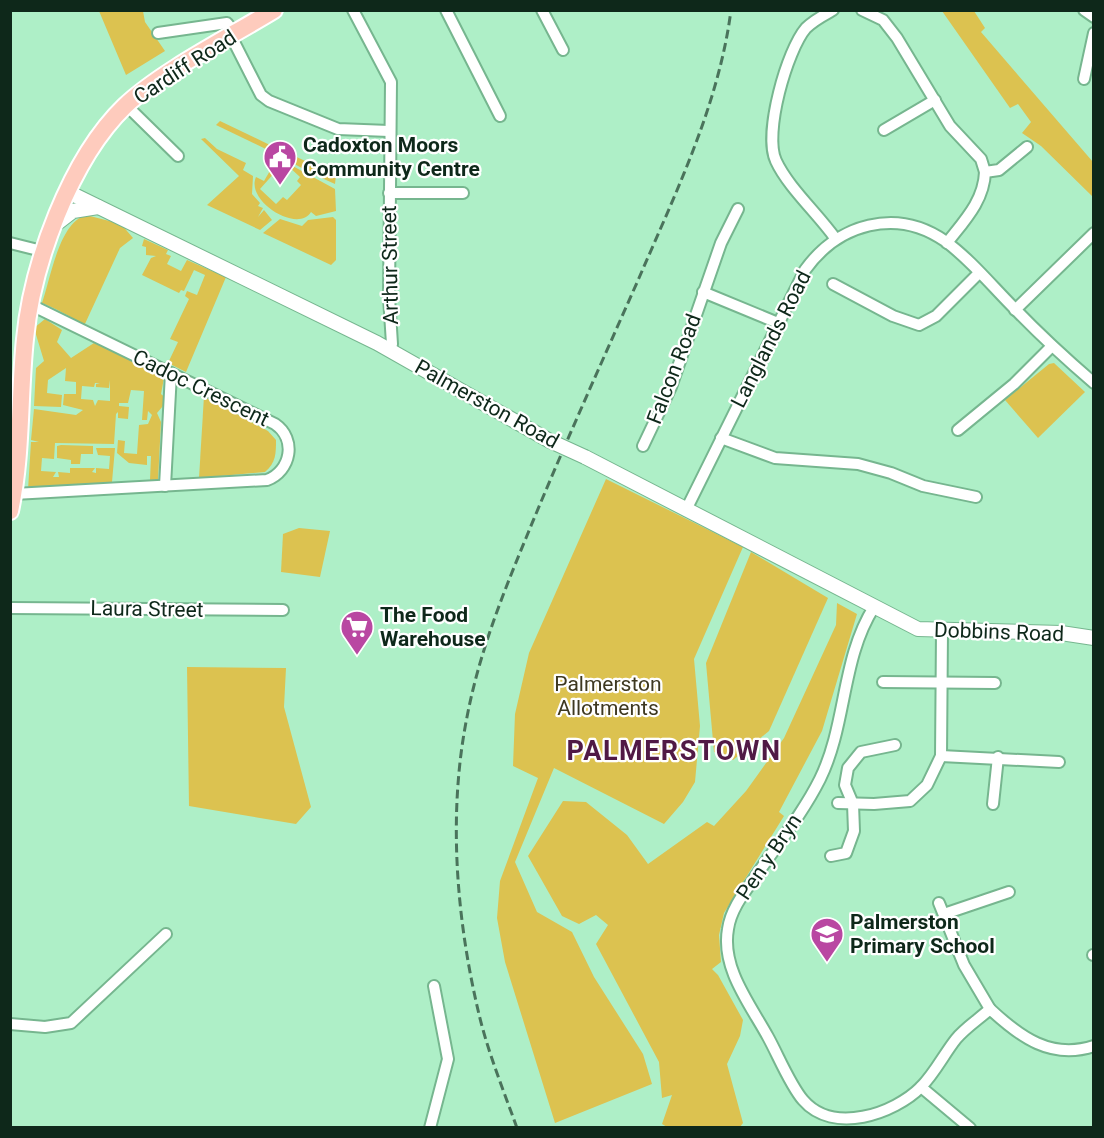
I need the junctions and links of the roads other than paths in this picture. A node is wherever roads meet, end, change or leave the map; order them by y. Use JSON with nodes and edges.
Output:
{"nodes":[{"id":1,"x":274,"y":10,"type":"edge"},
{"id":2,"x":353,"y":10,"type":"edge"},
{"id":3,"x":446,"y":10,"type":"edge"},
{"id":4,"x":542,"y":10,"type":"edge"},
{"id":5,"x":833,"y":10,"type":"edge"},
{"id":6,"x":862,"y":10,"type":"edge"},
{"id":7,"x":1084,"y":10,"type":"edge"},
{"id":8,"x":1094,"y":17,"type":"edge"},
{"id":9,"x":158,"y":33,"type":"dead end"},
{"id":10,"x":1094,"y":33,"type":"edge"},
{"id":11,"x":233,"y":35,"type":"junction"},
{"id":12,"x":563,"y":50,"type":"dead end"},
{"id":13,"x":1084,"y":80,"type":"dead end"},
{"id":14,"x":935,"y":100,"type":"junction"},
{"id":15,"x":126,"y":105,"type":"junction"},
{"id":16,"x":500,"y":116,"type":"dead end"},
{"id":17,"x":884,"y":130,"type":"dead end"},
{"id":18,"x":389,"y":131,"type":"junction"},
{"id":19,"x":1027,"y":147,"type":"dead end"},
{"id":20,"x":178,"y":156,"type":"dead end"},
{"id":21,"x":985,"y":172,"type":"junction"},
{"id":22,"x":68,"y":192,"type":"junction"},
{"id":23,"x":389,"y":193,"type":"junction"},
{"id":24,"x":463,"y":193,"type":"dead end"},
{"id":25,"x":98,"y":207,"type":"junction"},
{"id":26,"x":738,"y":209,"type":"dead end"},
{"id":27,"x":51,"y":228,"type":"junction"},
{"id":28,"x":1094,"y":233,"type":"edge"},
{"id":29,"x":835,"y":238,"type":"junction"},
{"id":30,"x":10,"y":243,"type":"edge"},
{"id":31,"x":947,"y":243,"type":"junction"},
{"id":32,"x":42,"y":251,"type":"junction"},
{"id":33,"x":979,"y":273,"type":"junction"},
{"id":34,"x":833,"y":284,"type":"dead end"},
{"id":35,"x":703,"y":292,"type":"junction"},
{"id":36,"x":29,"y":304,"type":"junction"},
{"id":37,"x":1015,"y":310,"type":"junction"},
{"id":38,"x":778,"y":323,"type":"junction"},
{"id":39,"x":1052,"y":346,"type":"junction"},
{"id":40,"x":390,"y":350,"type":"junction"},
{"id":41,"x":171,"y":373,"type":"junction"},
{"id":42,"x":1094,"y":383,"type":"edge"},
{"id":43,"x":958,"y":430,"type":"dead end"},
{"id":44,"x":721,"y":438,"type":"junction"},
{"id":45,"x":643,"y":446,"type":"dead end"},
{"id":46,"x":165,"y":486,"type":"junction"},
{"id":47,"x":976,"y":497,"type":"dead end"},
{"id":48,"x":12,"y":503,"type":"edge"},
{"id":49,"x":686,"y":510,"type":"junction"},
{"id":50,"x":874,"y":607,"type":"junction"},
{"id":51,"x":10,"y":608,"type":"edge"},
{"id":52,"x":283,"y":610,"type":"dead end"},
{"id":53,"x":942,"y":631,"type":"junction"},
{"id":54,"x":1094,"y":638,"type":"edge"},
{"id":55,"x":883,"y":682,"type":"dead end"},
{"id":56,"x":995,"y":683,"type":"dead end"},
{"id":57,"x":941,"y":684,"type":"junction"},
{"id":58,"x":895,"y":745,"type":"dead end"},
{"id":59,"x":941,"y":756,"type":"junction"},
{"id":60,"x":998,"y":757,"type":"junction"},
{"id":61,"x":1059,"y":762,"type":"dead end"},
{"id":62,"x":838,"y":803,"type":"dead end"},
{"id":63,"x":854,"y":804,"type":"junction"},
{"id":64,"x":993,"y":804,"type":"dead end"},
{"id":65,"x":831,"y":856,"type":"dead end"},
{"id":66,"x":1009,"y":892,"type":"dead end"},
{"id":67,"x":939,"y":903,"type":"dead end"},
{"id":68,"x":944,"y":914,"type":"junction"},
{"id":69,"x":166,"y":934,"type":"dead end"},
{"id":70,"x":434,"y":986,"type":"dead end"},
{"id":71,"x":990,"y":1009,"type":"junction"},
{"id":72,"x":10,"y":1024,"type":"edge"},
{"id":73,"x":1094,"y":1046,"type":"edge"},
{"id":74,"x":921,"y":1087,"type":"junction"},
{"id":75,"x":827,"y":1115,"type":"junction"},
{"id":76,"x":430,"y":1128,"type":"edge"},
{"id":77,"x":823,"y":1128,"type":"edge"},
{"id":78,"x":970,"y":1128,"type":"edge"}],
"edges":[{"from":1,"to":11,"type":"main road","name":"Cardiff Road"},
{"from":2,"to":18,"type":"street","name":"Arthur Street"},
{"from":3,"to":16,"type":"street"},
{"from":4,"to":12,"type":"street"},
{"from":5,"to":29,"type":"street"},
{"from":6,"to":14,"type":"street"},
{"from":7,"to":8,"type":"street"},
{"from":9,"to":11,"type":"street"},
{"from":10,"to":13,"type":"street"},
{"from":11,"to":15,"type":"main road","name":"Cardiff Road"},
{"from":11,"to":18,"type":"street"},
{"from":14,"to":17,"type":"street"},
{"from":14,"to":21,"type":"street"},
{"from":15,"to":20,"type":"street"},
{"from":15,"to":22,"type":"main road","name":"Cardiff Road"},
{"from":18,"to":23,"type":"street","name":"Arthur Street"},
{"from":19,"to":21,"type":"street"},
{"from":21,"to":31,"type":"street"},
{"from":22,"to":25,"type":"street","name":"Palmerston Road"},
{"from":22,"to":27,"type":"main road","name":"Cardiff Road"},
{"from":23,"to":24,"type":"street"},
{"from":23,"to":40,"type":"street","name":"Arthur Street"},
{"from":25,"to":27,"type":"street"},
{"from":25,"to":40,"type":"street","name":"Palmerston Road"},
{"from":26,"to":35,"type":"street","name":"Falcon Road"},
{"from":27,"to":32,"type":"main road","name":"Cardiff Road"},
{"from":28,"to":37,"type":"street"},
{"from":29,"to":31,"type":"street","name":"Langlands Road"},
{"from":29,"to":38,"type":"street","name":"Langlands Road"},
{"from":30,"to":32,"type":"street"},
{"from":31,"to":33,"type":"street","name":"Langlands Road"},
{"from":32,"to":36,"type":"main road","name":"Cardiff Road"},
{"from":33,"to":34,"type":"street"},
{"from":33,"to":37,"type":"street","name":"Langlands Road"},
{"from":35,"to":38,"type":"street","name":"Falcon Road"},
{"from":35,"to":45,"type":"street","name":"Falcon Road"},
{"from":36,"to":41,"type":"street","name":"Cadoc Crescent"},
{"from":36,"to":48,"type":"main road","name":"Cardiff Road"},
{"from":37,"to":39,"type":"street","name":"Langlands Road"},
{"from":38,"to":44,"type":"street","name":"Langlands Road"},
{"from":39,"to":42,"type":"street","name":"Langlands Road"},
{"from":39,"to":43,"type":"street"},
{"from":40,"to":49,"type":"street","name":"Palmerston Road","bridge":true},
{"from":41,"to":46,"type":"street"},
{"from":41,"to":46,"type":"street","name":"Cadoc Crescent"},
{"from":44,"to":47,"type":"street"},
{"from":44,"to":49,"type":"street","name":"Langlands Road"},
{"from":46,"to":48,"type":"street","name":"Cadoc Crescent"},
{"from":49,"to":50,"type":"street","name":"Palmerston Road"},
{"from":50,"to":53,"type":"street","name":"Dobbins Road"},
{"from":50,"to":75,"type":"street","name":"Pen y Bryn"},
{"from":51,"to":52,"type":"street","name":"Laura Street"},
{"from":53,"to":54,"type":"street","name":"Dobbins Road"},
{"from":53,"to":57,"type":"street"},
{"from":55,"to":57,"type":"street"},
{"from":56,"to":57,"type":"street"},
{"from":57,"to":59,"type":"street"},
{"from":58,"to":63,"type":"street"},
{"from":59,"to":60,"type":"street"},
{"from":59,"to":63,"type":"street"},
{"from":60,"to":61,"type":"street"},
{"from":60,"to":64,"type":"street"},
{"from":62,"to":63,"type":"street"},
{"from":63,"to":65,"type":"street"},
{"from":66,"to":68,"type":"street"},
{"from":67,"to":68,"type":"street"},
{"from":68,"to":71,"type":"street"},
{"from":69,"to":72,"type":"street"},
{"from":70,"to":76,"type":"street"},
{"from":71,"to":73,"type":"street"},
{"from":71,"to":74,"type":"street"},
{"from":74,"to":75,"type":"street"},
{"from":74,"to":78,"type":"street"},
{"from":75,"to":77,"type":"street"}]}
